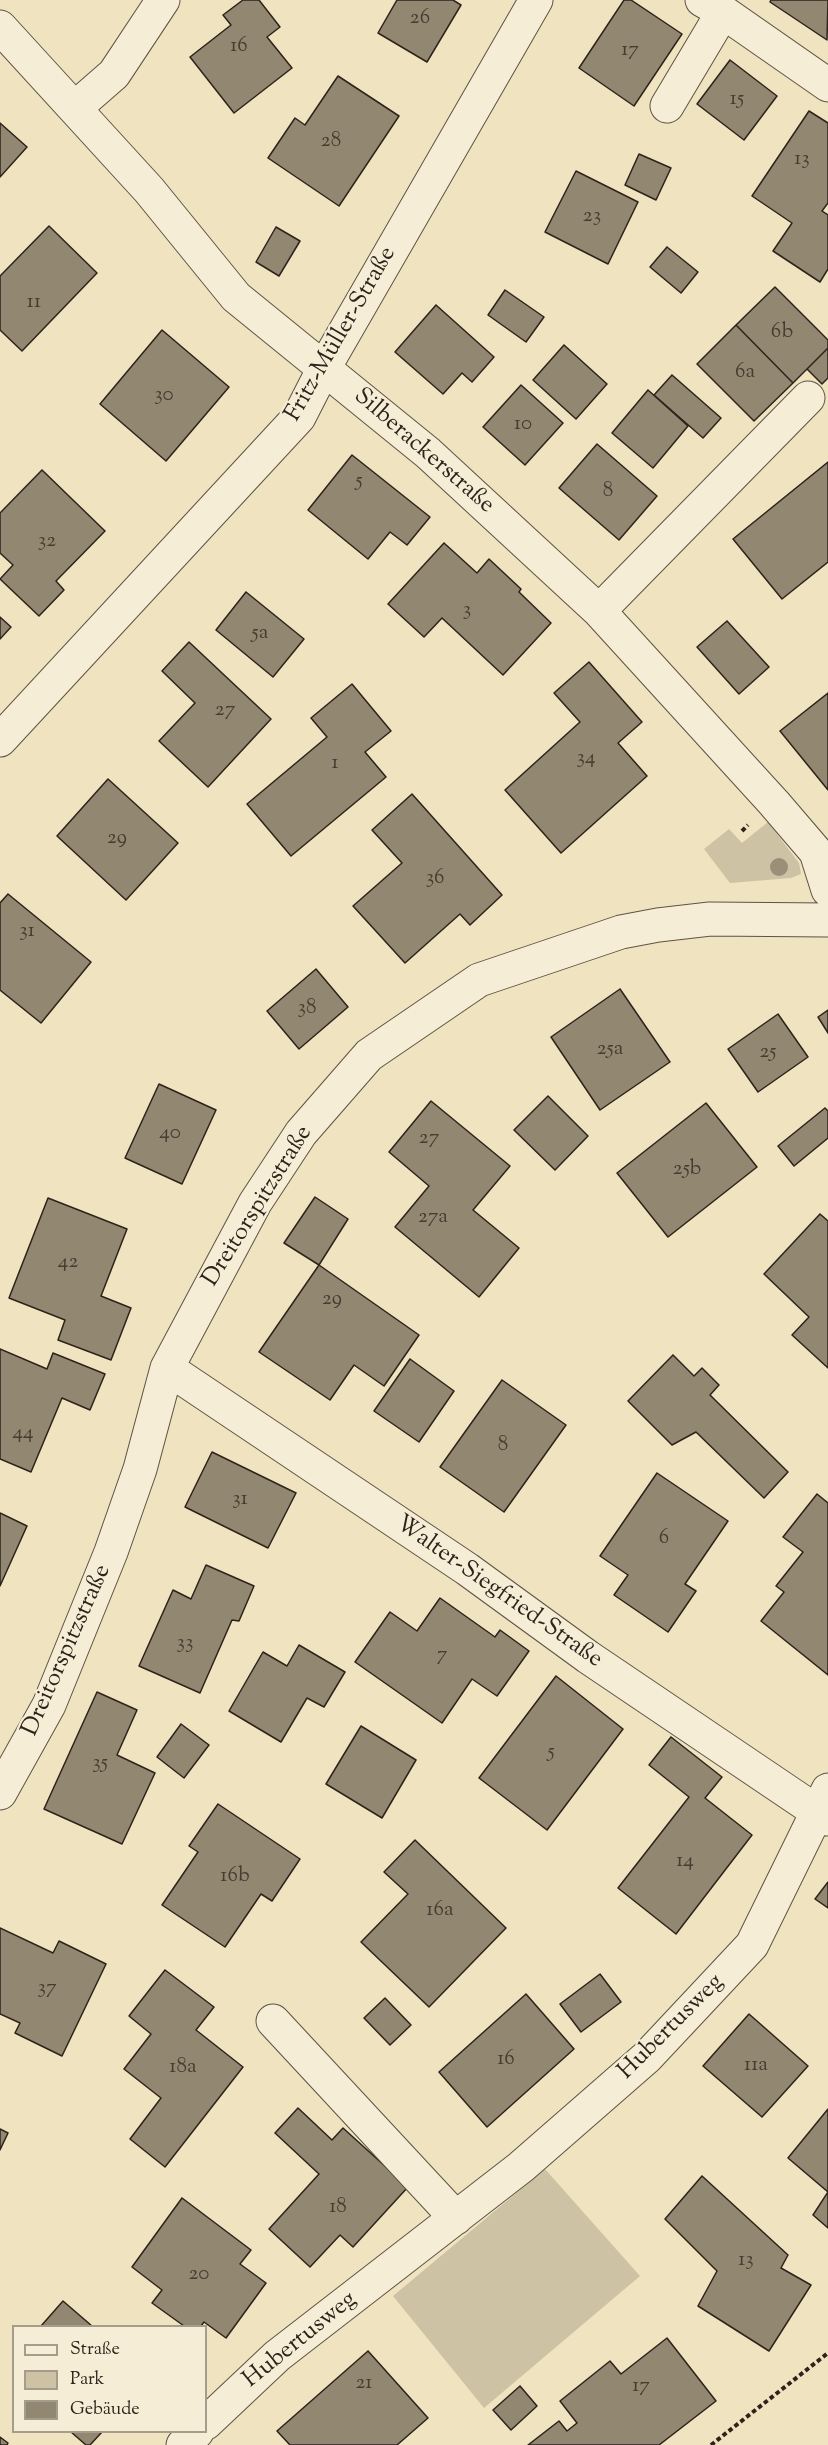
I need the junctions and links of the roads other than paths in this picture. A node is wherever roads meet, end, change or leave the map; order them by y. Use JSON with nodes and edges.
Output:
{"nodes":[{"id":1,"x":163,"y":0,"type":"edge"},
{"id":2,"x":536,"y":0,"type":"edge"},
{"id":3,"x":712,"y":6,"type":"edge"},
{"id":4,"x":0,"y":27,"type":"edge"},
{"id":5,"x":823,"y":72,"type":"edge"},
{"id":6,"x":667,"y":106,"type":"dead end"},
{"id":7,"x":75,"y":108,"type":"junction"},
{"id":8,"x":324,"y":368,"type":"junction"},
{"id":9,"x":808,"y":398,"type":"dead end"},
{"id":10,"x":599,"y":611,"type":"junction"},
{"id":11,"x":0,"y":740,"type":"edge"},
{"id":12,"x":827,"y":906,"type":"edge"},
{"id":13,"x":167,"y":1368,"type":"junction"},
{"id":14,"x":0,"y":1793,"type":"edge"},
{"id":15,"x":824,"y":1807,"type":"edge"},
{"id":16,"x":273,"y":2021,"type":"dead end"},
{"id":17,"x":456,"y":2218,"type":"junction"},
{"id":18,"x":207,"y":2422,"type":"edge"},
{"id":19,"x":196,"y":2433,"type":"edge"},
{"id":20,"x":183,"y":2445,"type":"edge"}],
"edges":[{"from":1,"to":7,"type":"street"},
{"from":2,"to":8,"type":"street","name":"Fritz-Müller-Straße"},
{"from":3,"to":5,"type":"street"},
{"from":3,"to":6,"type":"street"},
{"from":4,"to":7,"type":"street","name":"Silberackerstraße"},
{"from":7,"to":8,"type":"street","name":"Silberackerstraße"},
{"from":8,"to":10,"type":"street","name":"Silberackerstraße"},
{"from":8,"to":11,"type":"street","name":"Fritz-Müller-Straße"},
{"from":9,"to":10,"type":"street"},
{"from":10,"to":12,"type":"street","name":"Silberackerstraße"},
{"from":12,"to":13,"type":"street","name":"Dreitorspitzstraße"},
{"from":13,"to":14,"type":"street","name":"Dreitorspitzstraße"},
{"from":13,"to":15,"type":"street","name":"Walter-Siegfried-Straße"},
{"from":15,"to":17,"type":"street","name":"Hubertusweg"},
{"from":16,"to":17,"type":"street"},
{"from":17,"to":18,"type":"street","name":"Hubertusweg"},
{"from":19,"to":20,"type":"street"}]}
